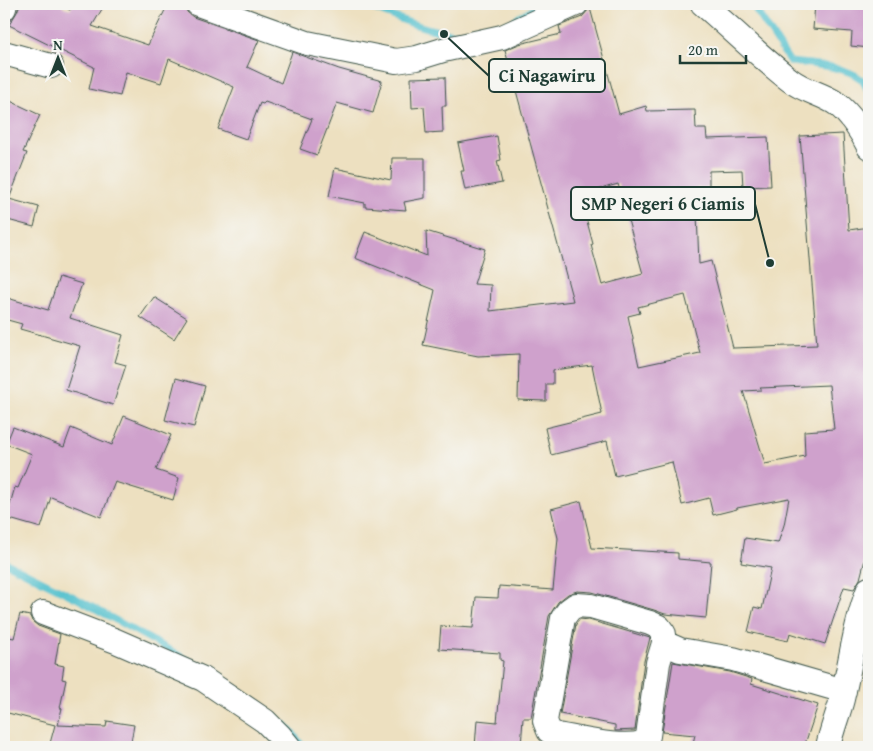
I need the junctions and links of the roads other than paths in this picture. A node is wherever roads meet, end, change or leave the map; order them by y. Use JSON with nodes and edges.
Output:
{"nodes":[{"id":1,"x":5,"y":4,"type":"edge"},
{"id":2,"x":198,"y":4,"type":"edge"},
{"id":3,"x":576,"y":4,"type":"edge"},
{"id":4,"x":703,"y":4,"type":"edge"},
{"id":5,"x":4,"y":8,"type":"edge"},
{"id":6,"x":4,"y":53,"type":"edge"},
{"id":7,"x":51,"y":66,"type":"dead end"},
{"id":8,"x":869,"y":147,"type":"edge"},
{"id":9,"x":869,"y":589,"type":"edge"},
{"id":10,"x":43,"y":613,"type":"dead end"},
{"id":11,"x":664,"y":643,"type":"junction"},
{"id":12,"x":844,"y":691,"type":"junction"},
{"id":13,"x":289,"y":747,"type":"edge"},
{"id":14,"x":828,"y":747,"type":"edge"}],
"edges":[{"from":1,"to":5,"type":"street"},
{"from":2,"to":3,"type":"street"},
{"from":4,"to":8,"type":"street"},
{"from":6,"to":7,"type":"street"},
{"from":9,"to":12,"type":"street"},
{"from":10,"to":13,"type":"street"},
{"from":11,"to":11,"type":"street"},
{"from":11,"to":12,"type":"street"},
{"from":12,"to":14,"type":"street"}]}
